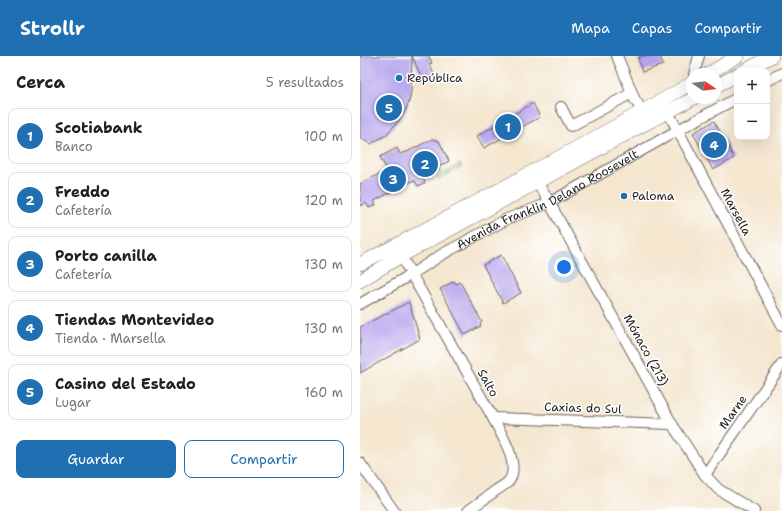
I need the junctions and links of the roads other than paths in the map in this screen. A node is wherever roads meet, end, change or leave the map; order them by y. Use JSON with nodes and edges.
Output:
{"nodes":[{"id":1,"x":617,"y":56,"type":"edge"},
{"id":2,"x":699,"y":56,"type":"edge"},
{"id":3,"x":738,"y":56,"type":"edge"},
{"id":4,"x":772,"y":56,"type":"edge"},
{"id":5,"x":724,"y":59,"type":"edge"},
{"id":6,"x":696,"y":68,"type":"edge"},
{"id":7,"x":714,"y":68,"type":"edge"},
{"id":8,"x":750,"y":68,"type":"edge"},
{"id":9,"x":782,"y":73,"type":"edge"},
{"id":10,"x":734,"y":77,"type":"edge"},
{"id":11,"x":770,"y":79,"type":"edge"},
{"id":12,"x":722,"y":83,"type":"edge"},
{"id":13,"x":686,"y":88,"type":"edge"},
{"id":14,"x":632,"y":93,"type":"junction"},
{"id":15,"x":734,"y":100,"type":"edge"},
{"id":16,"x":686,"y":102,"type":"edge"},
{"id":17,"x":561,"y":107,"type":"dead end"},
{"id":18,"x":668,"y":112,"type":"junction"},
{"id":19,"x":646,"y":116,"type":"junction"},
{"id":20,"x":678,"y":130,"type":"junction"},
{"id":21,"x":536,"y":183,"type":"junction"},
{"id":22,"x":549,"y":203,"type":"junction"},
{"id":23,"x":402,"y":256,"type":"junction"},
{"id":24,"x":360,"y":264,"type":"edge"},
{"id":25,"x":412,"y":274,"type":"junction"},
{"id":26,"x":360,"y":281,"type":"edge"},
{"id":27,"x":360,"y":304,"type":"edge"},
{"id":28,"x":782,"y":325,"type":"edge"},
{"id":29,"x":782,"y":364,"type":"edge"},
{"id":30,"x":493,"y":418,"type":"junction"},
{"id":31,"x":672,"y":424,"type":"junction"},
{"id":32,"x":360,"y":463,"type":"edge"},
{"id":33,"x":705,"y":475,"type":"junction"},
{"id":34,"x":394,"y":511,"type":"edge"},
{"id":35,"x":468,"y":511,"type":"edge"},
{"id":36,"x":754,"y":511,"type":"edge"}],
"edges":[{"from":1,"to":14,"type":"street"},
{"from":2,"to":6,"type":"street"},
{"from":3,"to":5,"type":"main road"},
{"from":4,"to":8,"type":"main road"},
{"from":5,"to":7,"type":"main road"},
{"from":9,"to":11,"type":"street"},
{"from":10,"to":12,"type":"main road"},
{"from":13,"to":19,"type":"main road","name":"Avenida Franklin Delano Roosevelt"},
{"from":14,"to":17,"type":"street"},
{"from":14,"to":19,"type":"street"},
{"from":15,"to":20,"type":"street","name":"Avenida Franklin Delano Roosevelt"},
{"from":16,"to":18,"type":"main road","name":"Avenida Franklin Delano Roosevelt"},
{"from":18,"to":19,"type":"main road","name":"Avenida Franklin Delano Roosevelt"},
{"from":18,"to":20,"type":"street","name":"Marsella"},
{"from":19,"to":21,"type":"main road","name":"Avenida Franklin Delano Roosevelt"},
{"from":19,"to":24,"type":"main road","name":"Avenida Franklin Delano Roosevelt"},
{"from":20,"to":22,"type":"street","name":"Avenida Franklin Delano Roosevelt"},
{"from":20,"to":28,"type":"street","name":"Marsella"},
{"from":21,"to":22,"type":"street","name":"Mónaco (213)"},
{"from":21,"to":23,"type":"main road","name":"Avenida Franklin Delano Roosevelt"},
{"from":22,"to":25,"type":"street","name":"Avenida Franklin Delano Roosevelt"},
{"from":22,"to":31,"type":"street","name":"Mónaco (213)"},
{"from":23,"to":25,"type":"street","name":"Salto"},
{"from":23,"to":26,"type":"main road","name":"Avenida Franklin Delano Roosevelt"},
{"from":25,"to":27,"type":"street","name":"Avenida Franklin Delano Roosevelt"},
{"from":25,"to":30,"type":"street","name":"Salto"},
{"from":29,"to":33,"type":"street","name":"Marne"},
{"from":30,"to":31,"type":"street","name":"Caxias do Sul"},
{"from":30,"to":35,"type":"street","name":"Salto"},
{"from":31,"to":33,"type":"street","name":"Mónaco (213)"},
{"from":32,"to":34,"type":"street"},
{"from":33,"to":36,"type":"street","name":"Mónaco (213)"}]}
